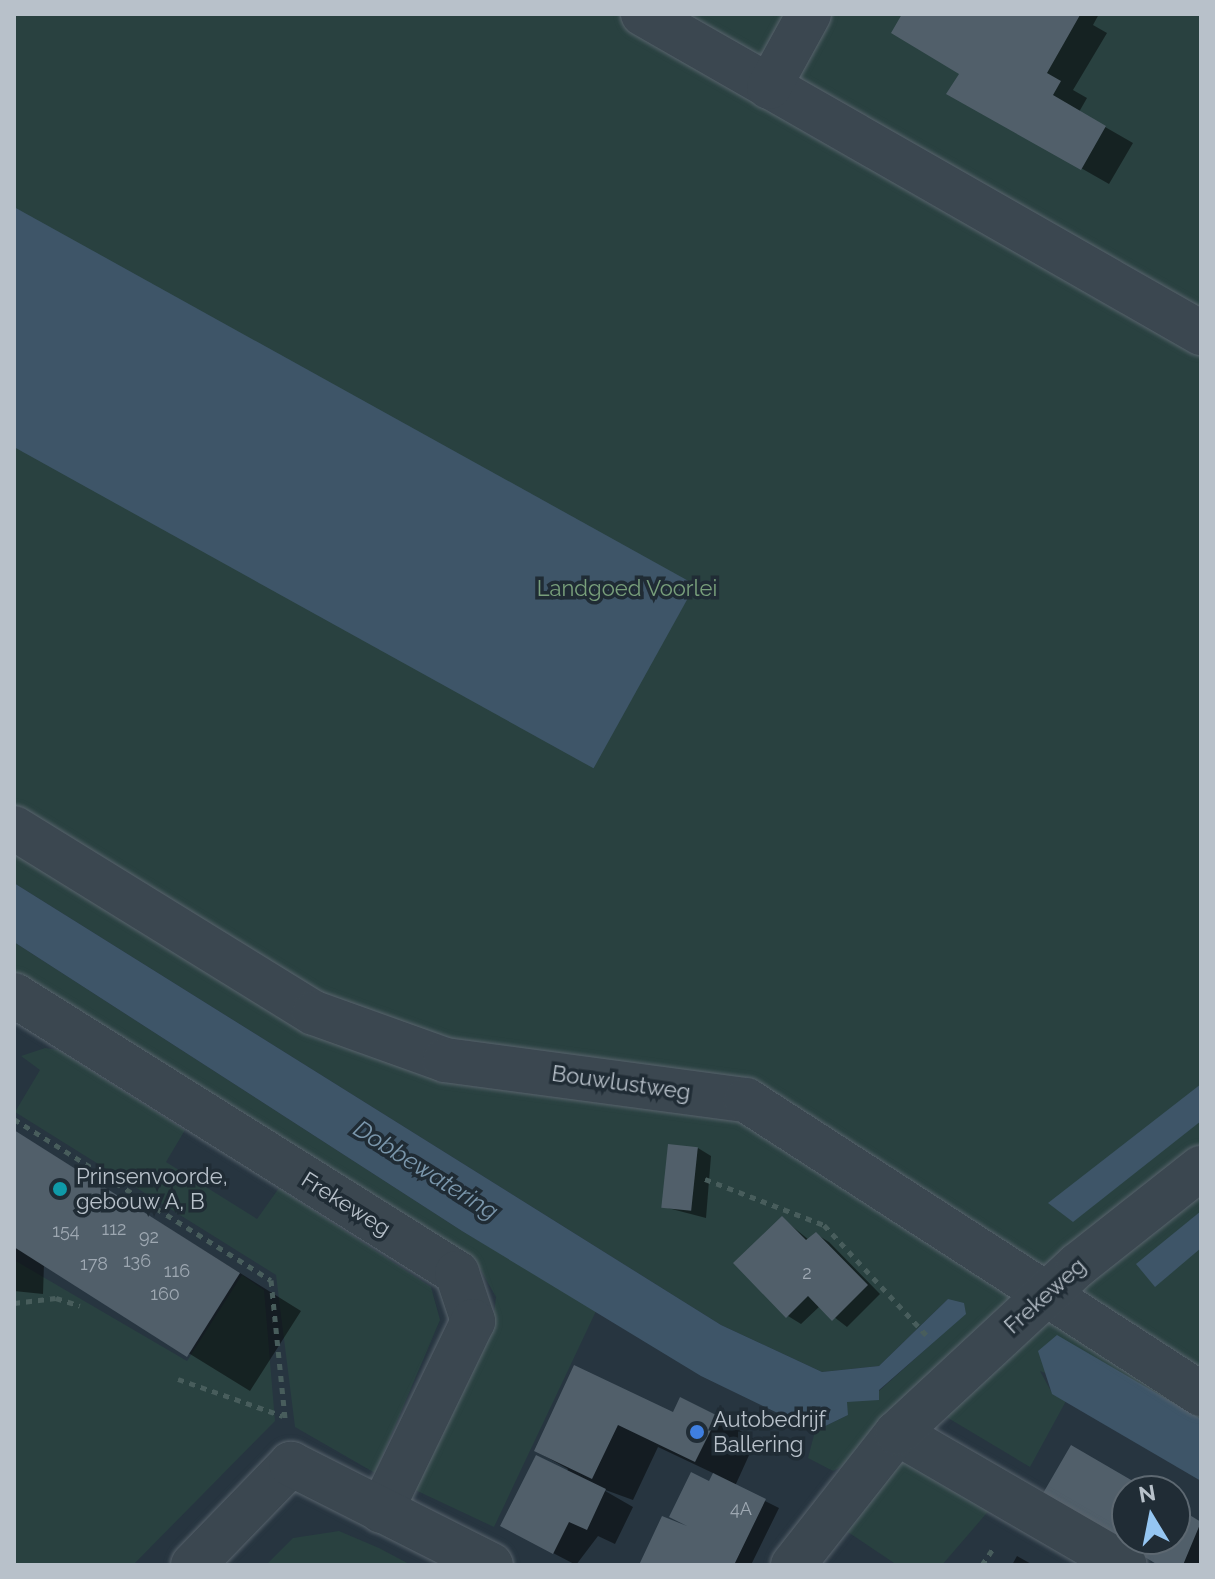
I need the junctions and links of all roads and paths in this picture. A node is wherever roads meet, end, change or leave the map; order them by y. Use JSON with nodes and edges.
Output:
{"nodes":[{"id":1,"x":643,"y":14,"type":"edge"},
{"id":2,"x":809,"y":14,"type":"edge"},
{"id":3,"x":769,"y":87,"type":"junction"},
{"id":4,"x":1201,"y":333,"type":"edge"},
{"id":5,"x":14,"y":828,"type":"edge"},
{"id":6,"x":21,"y":1011,"type":"edge"},
{"id":7,"x":14,"y":1119,"type":"edge"},
{"id":8,"x":1201,"y":1168,"type":"edge"},
{"id":9,"x":705,"y":1179,"type":"dead end"},
{"id":10,"x":1043,"y":1296,"type":"junction"},
{"id":11,"x":15,"y":1301,"type":"edge"},
{"id":12,"x":80,"y":1306,"type":"dead end"},
{"id":13,"x":917,"y":1325,"type":"dead end"},
{"id":14,"x":178,"y":1379,"type":"dead end"},
{"id":15,"x":1201,"y":1394,"type":"edge"},
{"id":16,"x":285,"y":1416,"type":"junction"},
{"id":17,"x":897,"y":1433,"type":"junction"},
{"id":18,"x":291,"y":1464,"type":"junction"},
{"id":19,"x":381,"y":1511,"type":"junction"},
{"id":20,"x":193,"y":1565,"type":"edge"},
{"id":21,"x":491,"y":1565,"type":"edge"},
{"id":22,"x":793,"y":1565,"type":"edge"},
{"id":23,"x":1125,"y":1565,"type":"edge"}],
"edges":[{"from":1,"to":3,"type":"street"},
{"from":2,"to":3,"type":"street"},
{"from":3,"to":4,"type":"street"},
{"from":5,"to":10,"type":"street","name":"Bouwlustweg"},
{"from":6,"to":19,"type":"street","name":"Frekeweg"},
{"from":7,"to":16,"type":"path"},
{"from":8,"to":10,"type":"street","name":"Frekeweg"},
{"from":9,"to":13,"type":"path"},
{"from":10,"to":15,"type":"street","name":"Bouwlustweg"},
{"from":10,"to":17,"type":"street","name":"Frekeweg"},
{"from":11,"to":12,"type":"path"},
{"from":14,"to":16,"type":"path"},
{"from":16,"to":18,"type":"path"},
{"from":17,"to":22,"type":"street","name":"Frekeweg"},
{"from":17,"to":23,"type":"street"},
{"from":18,"to":19,"type":"street"},
{"from":18,"to":20,"type":"street"},
{"from":19,"to":21,"type":"street"}]}
